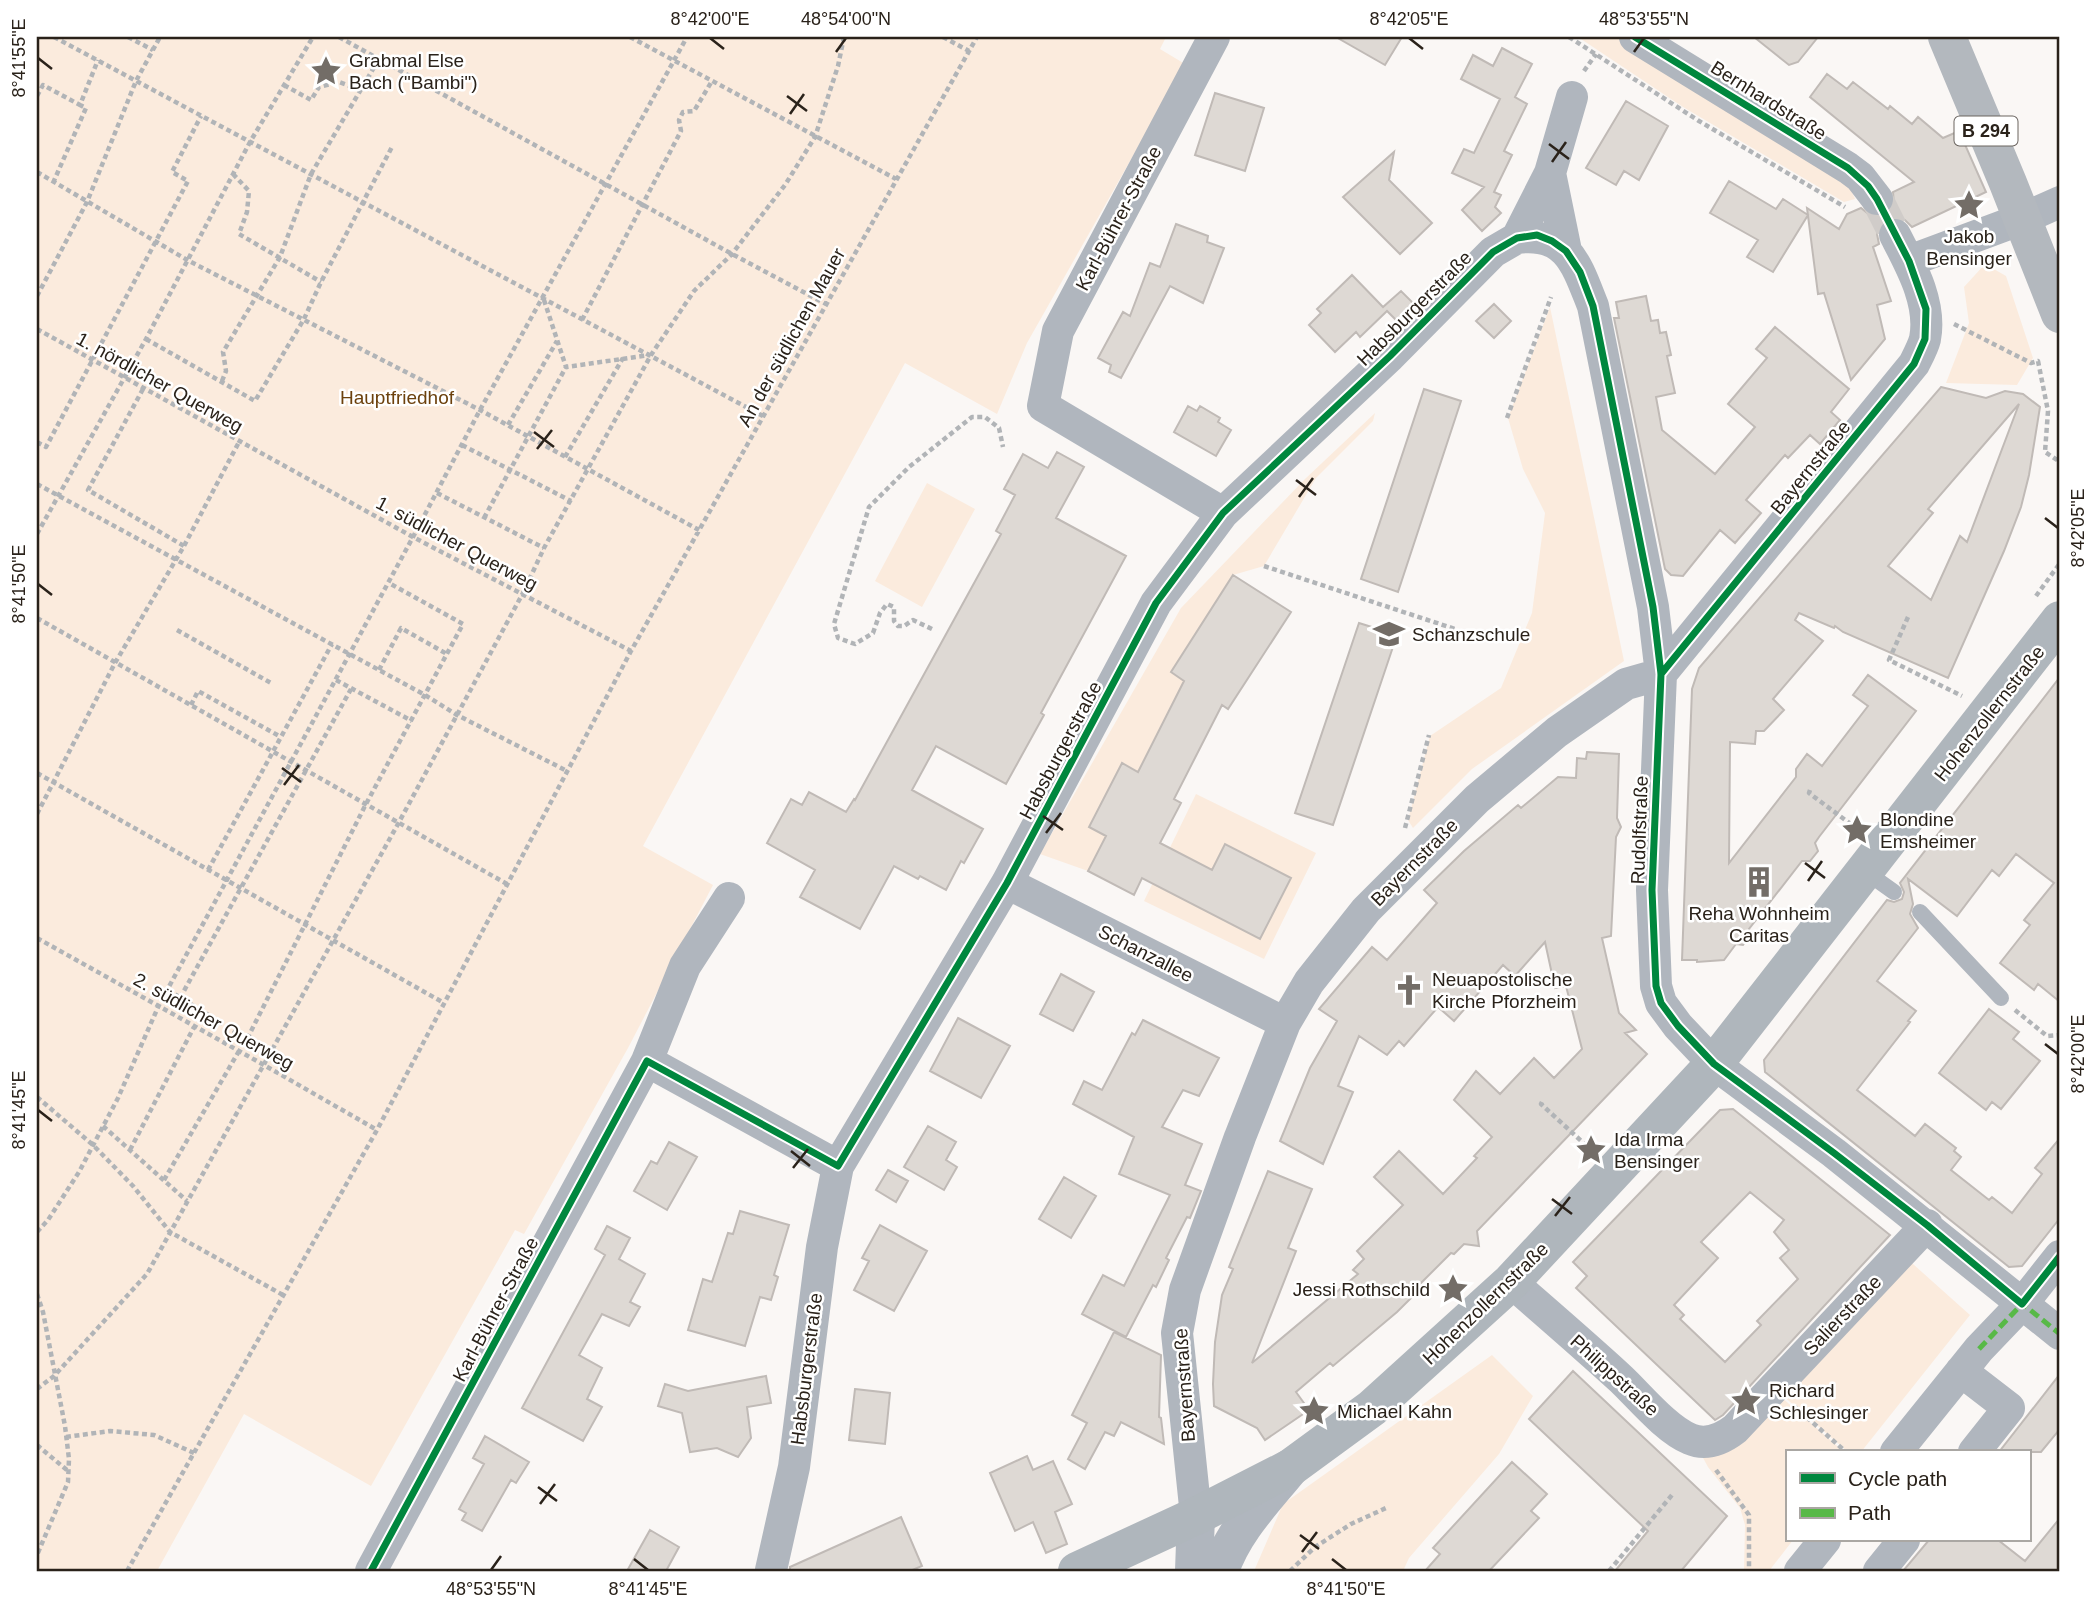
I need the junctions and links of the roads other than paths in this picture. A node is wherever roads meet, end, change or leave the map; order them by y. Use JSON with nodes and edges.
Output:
{"nodes":[{"id":1,"x":1214,"y":37,"type":"edge"},
{"id":2,"x":1636,"y":37,"type":"edge"},
{"id":3,"x":1947,"y":37,"type":"edge"},
{"id":4,"x":1577,"y":86,"type":"road end"},
{"id":5,"x":1550,"y":173,"type":"junction"},
{"id":6,"x":1877,"y":199,"type":"tunnel mouth"},
{"id":7,"x":2060,"y":202,"type":"edge"},
{"id":8,"x":2022,"y":219,"type":"junction"},
{"id":9,"x":1517,"y":239,"type":"junction"},
{"id":10,"x":1566,"y":251,"type":"junction"},
{"id":11,"x":2060,"y":314,"type":"edge"},
{"id":12,"x":1223,"y":513,"type":"junction"},
{"id":13,"x":2060,"y":620,"type":"edge"},
{"id":14,"x":1661,"y":674,"type":"junction"},
{"id":15,"x":1007,"y":883,"type":"junction"},
{"id":16,"x":729,"y":898,"type":"dead end"},
{"id":17,"x":1920,"y":912,"type":"dead end"},
{"id":18,"x":2001,"y":998,"type":"road end"},
{"id":19,"x":1285,"y":1023,"type":"junction"},
{"id":20,"x":647,"y":1061,"type":"junction"},
{"id":21,"x":1714,"y":1064,"type":"junction"},
{"id":22,"x":838,"y":1166,"type":"junction"},
{"id":23,"x":1927,"y":1225,"type":"junction"},
{"id":24,"x":2060,"y":1256,"type":"edge"},
{"id":25,"x":1511,"y":1282,"type":"junction"},
{"id":26,"x":2022,"y":1304,"type":"junction"},
{"id":27,"x":2060,"y":1334,"type":"edge"},
{"id":28,"x":1961,"y":1371,"type":"junction"},
{"id":29,"x":1727,"y":1435,"type":"joint"},
{"id":30,"x":1898,"y":1450,"type":"edge"},
{"id":31,"x":1976,"y":1450,"type":"edge"},
{"id":32,"x":1290,"y":1468,"type":"junction"},
{"id":33,"x":1196,"y":1516,"type":"junction"},
{"id":34,"x":1902,"y":1542,"type":"edge"},
{"id":35,"x":771,"y":1570,"type":"edge"},
{"id":36,"x":370,"y":1571,"type":"edge"},
{"id":37,"x":1077,"y":1571,"type":"edge"},
{"id":38,"x":1194,"y":1571,"type":"edge"},
{"id":39,"x":1220,"y":1571,"type":"edge"},
{"id":40,"x":1879,"y":1571,"type":"edge"}],
"edges":[{"from":1,"to":12,"type":"street","name":"Karl-Bührer-Straße"},
{"from":2,"to":6,"type":"street","name":"Bernhardstraße"},
{"from":3,"to":8,"type":"main road","number":"B 294"},
{"from":4,"to":5,"type":"street"},
{"from":5,"to":9,"type":"street"},
{"from":5,"to":10,"type":"street","name":"Rudolfstraße"},
{"from":7,"to":8,"type":"street","name":"Bayernstraße"},
{"from":8,"to":11,"type":"main road","number":"B 294"},
{"from":8,"to":14,"type":"street","name":"Bayernstraße"},
{"from":9,"to":10,"type":"street"},
{"from":9,"to":12,"type":"street","name":"Habsburgerstraße"},
{"from":10,"to":14,"type":"street","name":"Rudolfstraße"},
{"from":12,"to":15,"type":"street","name":"Habsburgerstraße"},
{"from":13,"to":21,"type":"main road","name":"Hohenzollernstraße"},
{"from":14,"to":19,"type":"street","name":"Bayernstraße"},
{"from":14,"to":21,"type":"street","name":"Rudolfstraße"},
{"from":15,"to":19,"type":"street","name":"Schanzallee"},
{"from":15,"to":22,"type":"street","name":"Habsburgerstraße"},
{"from":16,"to":20,"type":"street","name":"Karl-Bührer-Straße"},
{"from":17,"to":18,"type":"lane"},
{"from":19,"to":33,"type":"street","name":"Bayernstraße"},
{"from":20,"to":22,"type":"street"},
{"from":20,"to":36,"type":"street","name":"Karl-Bührer-Straße"},
{"from":21,"to":23,"type":"street","name":"Rudolfstraße"},
{"from":21,"to":25,"type":"main road","name":"Hohenzollernstraße"},
{"from":22,"to":35,"type":"street","name":"Habsburgerstraße"},
{"from":23,"to":26,"type":"street","name":"Rudolfstraße"},
{"from":23,"to":29,"type":"street","name":"Salierstraße"},
{"from":24,"to":26,"type":"street"},
{"from":25,"to":29,"type":"street","name":"Philippstraße"},
{"from":25,"to":32,"type":"main road","name":"Hohenzollernstraße"},
{"from":26,"to":27,"type":"street","name":"Rudolfstraße"},
{"from":26,"to":28,"type":"street"},
{"from":28,"to":30,"type":"street"},
{"from":28,"to":31,"type":"street"},
{"from":32,"to":33,"type":"main road","name":"Hohenzollernstraße"},
{"from":32,"to":39,"type":"street"},
{"from":33,"to":37,"type":"main road","name":"Hohenzollernstraße"},
{"from":33,"to":38,"type":"street","name":"Bayernstraße"},
{"from":34,"to":40,"type":"street"}]}
